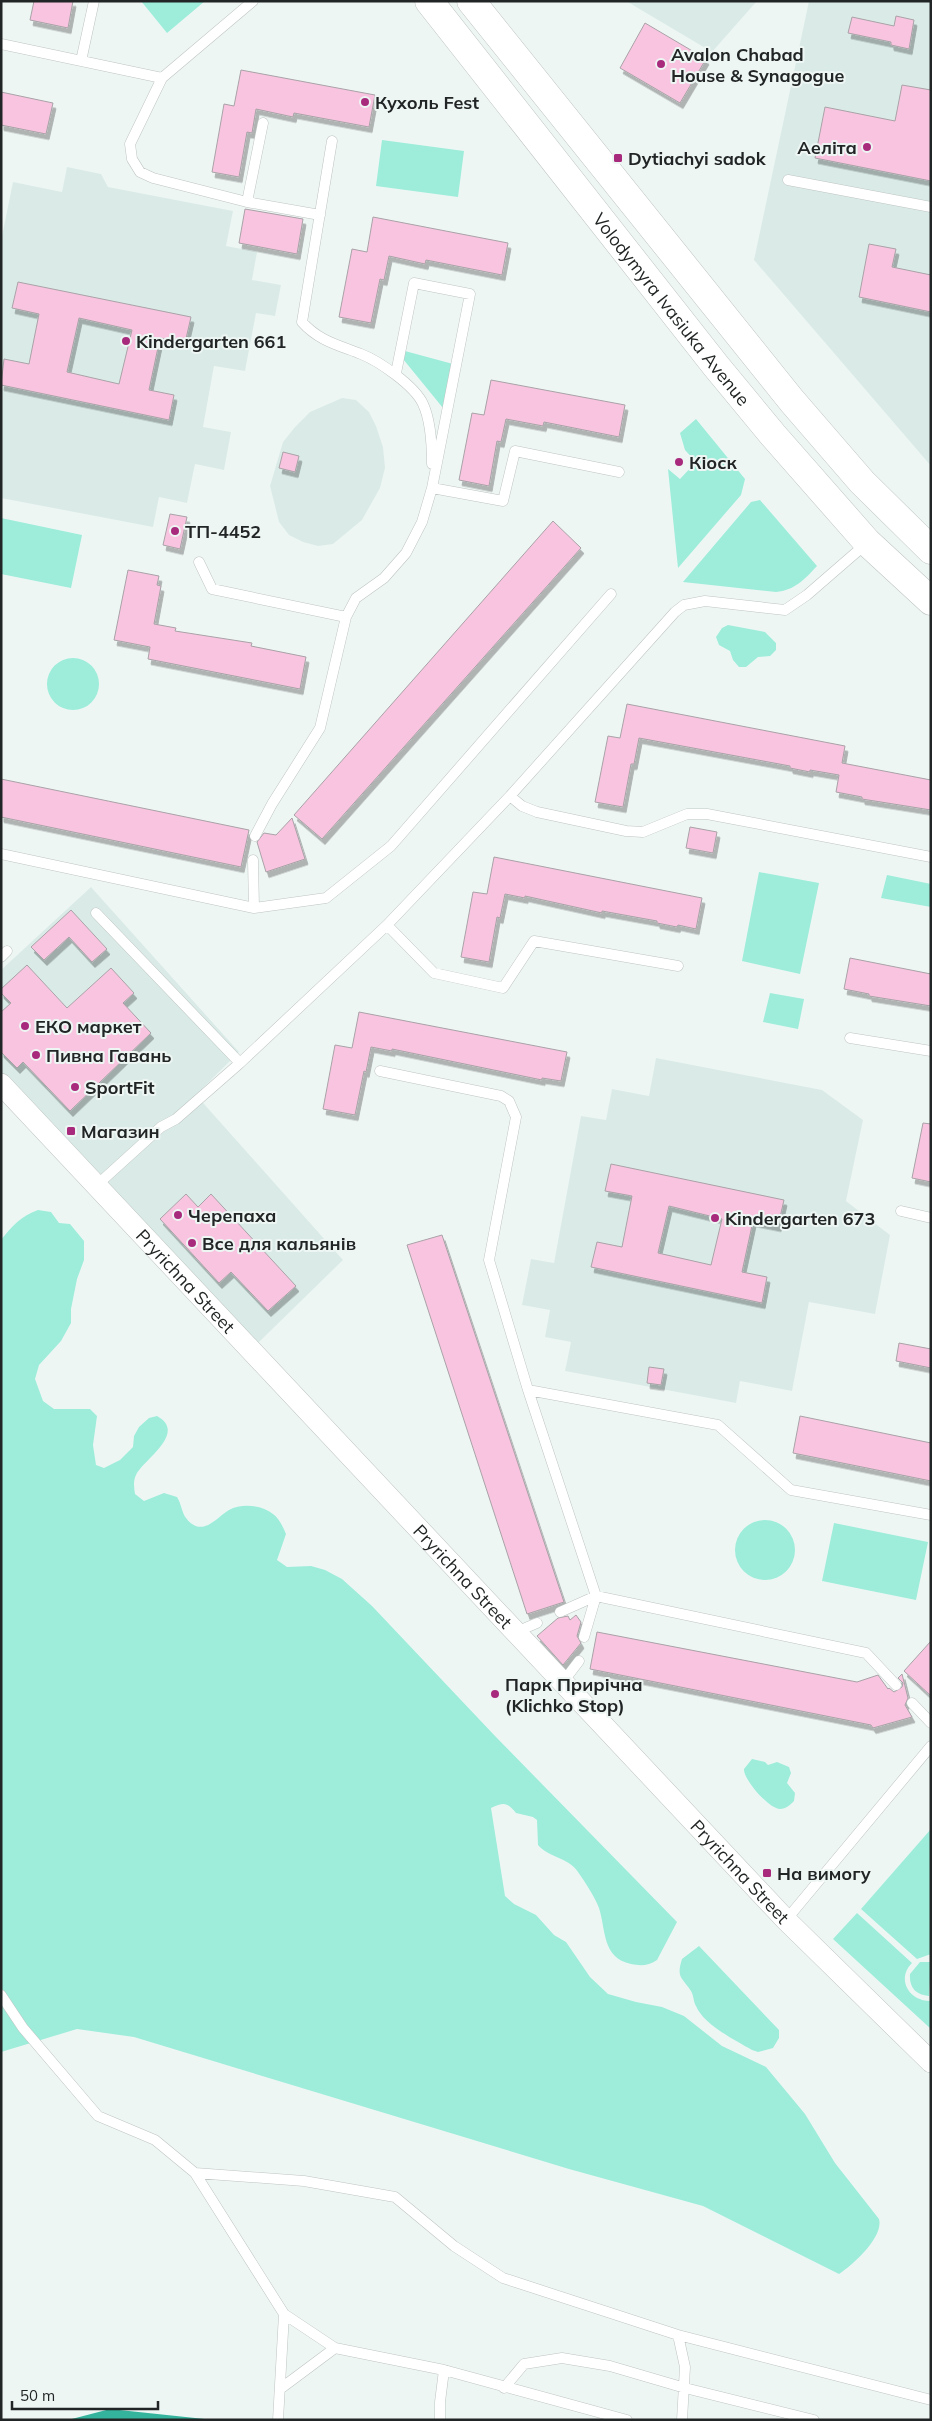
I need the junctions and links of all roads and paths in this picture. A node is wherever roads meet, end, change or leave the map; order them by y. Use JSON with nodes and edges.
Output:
{"nodes":[{"id":1,"x":94,"y":1,"type":"edge"},
{"id":2,"x":253,"y":1,"type":"edge"},
{"id":3,"x":429,"y":1,"type":"edge"},
{"id":4,"x":471,"y":1,"type":"edge"},
{"id":5,"x":1,"y":44,"type":"edge"},
{"id":6,"x":82,"y":61,"type":"junction"},
{"id":7,"x":162,"y":78,"type":"junction"},
{"id":8,"x":263,"y":123,"type":"dead end"},
{"id":9,"x":332,"y":140,"type":"dead end"},
{"id":10,"x":788,"y":180,"type":"dead end"},
{"id":11,"x":247,"y":202,"type":"junction"},
{"id":12,"x":931,"y":207,"type":"edge"},
{"id":13,"x":320,"y":215,"type":"junction"},
{"id":14,"x":396,"y":373,"type":"junction"},
{"id":15,"x":619,"y":472,"type":"dead end"},
{"id":16,"x":432,"y":488,"type":"junction"},
{"id":17,"x":868,"y":542,"type":"junction"},
{"id":18,"x":931,"y":550,"type":"edge"},
{"id":19,"x":199,"y":562,"type":"dead end"},
{"id":20,"x":611,"y":594,"type":"dead end"},
{"id":21,"x":931,"y":601,"type":"edge"},
{"id":22,"x":346,"y":617,"type":"junction"},
{"id":23,"x":510,"y":796,"type":"junction"},
{"id":24,"x":255,"y":836,"type":"dead end"},
{"id":25,"x":1,"y":854,"type":"edge"},
{"id":26,"x":931,"y":857,"type":"edge"},
{"id":27,"x":253,"y":860,"type":"dead end"},
{"id":28,"x":254,"y":908,"type":"junction"},
{"id":29,"x":96,"y":913,"type":"dead end"},
{"id":30,"x":387,"y":925,"type":"junction"},
{"id":31,"x":678,"y":966,"type":"dead end"},
{"id":32,"x":850,"y":1038,"type":"dead end"},
{"id":33,"x":931,"y":1051,"type":"edge"},
{"id":34,"x":240,"y":1063,"type":"junction"},
{"id":35,"x":380,"y":1071,"type":"dead end"},
{"id":36,"x":1,"y":1084,"type":"edge"},
{"id":37,"x":97,"y":1185,"type":"junction"},
{"id":38,"x":901,"y":1211,"type":"dead end"},
{"id":39,"x":931,"y":1218,"type":"edge"},
{"id":40,"x":528,"y":1390,"type":"junction"},
{"id":41,"x":931,"y":1515,"type":"edge"},
{"id":42,"x":596,"y":1596,"type":"junction"},
{"id":43,"x":560,"y":1612,"type":"dead end"},
{"id":44,"x":537,"y":1623,"type":"dead end"},
{"id":45,"x":516,"y":1632,"type":"junction"},
{"id":46,"x":584,"y":1637,"type":"dead end"},
{"id":47,"x":579,"y":1662,"type":"dead end"},
{"id":48,"x":562,"y":1682,"type":"junction"},
{"id":49,"x":896,"y":1685,"type":"dead end"},
{"id":50,"x":912,"y":1703,"type":"dead end"},
{"id":51,"x":931,"y":1723,"type":"edge"},
{"id":52,"x":931,"y":1746,"type":"edge"},
{"id":53,"x":786,"y":1920,"type":"junction"},
{"id":54,"x":1,"y":1995,"type":"edge"},
{"id":55,"x":931,"y":2062,"type":"edge"},
{"id":56,"x":195,"y":2174,"type":"junction"},
{"id":57,"x":284,"y":2314,"type":"junction"},
{"id":58,"x":678,"y":2335,"type":"junction"},
{"id":59,"x":334,"y":2348,"type":"junction"},
{"id":60,"x":444,"y":2370,"type":"junction"},
{"id":61,"x":504,"y":2388,"type":"junction"},
{"id":62,"x":685,"y":2388,"type":"junction"},
{"id":63,"x":280,"y":2389,"type":"junction"},
{"id":64,"x":931,"y":2400,"type":"edge"},
{"id":65,"x":605,"y":2417,"type":"edge"},
{"id":66,"x":278,"y":2420,"type":"edge"},
{"id":67,"x":440,"y":2420,"type":"edge"},
{"id":68,"x":627,"y":2420,"type":"edge"},
{"id":69,"x":682,"y":2420,"type":"edge"},
{"id":70,"x":814,"y":2420,"type":"edge"}],
"edges":[{"from":1,"to":6,"type":"lane"},
{"from":2,"to":7,"type":"lane"},
{"from":3,"to":17,"type":"main road","name":"Volodymyra Ivasiuka Avenue"},
{"from":4,"to":18,"type":"main road","name":"Volodymyra Ivasiuka Avenue"},
{"from":5,"to":6,"type":"lane"},
{"from":6,"to":7,"type":"lane"},
{"from":7,"to":11,"type":"lane"},
{"from":8,"to":11,"type":"lane"},
{"from":9,"to":13,"type":"lane"},
{"from":10,"to":12,"type":"lane"},
{"from":11,"to":13,"type":"lane"},
{"from":13,"to":14,"type":"lane"},
{"from":14,"to":16,"type":"lane"},
{"from":14,"to":16,"type":"lane"},
{"from":15,"to":16,"type":"lane"},
{"from":16,"to":22,"type":"lane"},
{"from":17,"to":21,"type":"main road","name":"Volodymyra Ivasiuka Avenue"},
{"from":17,"to":23,"type":"lane"},
{"from":19,"to":22,"type":"lane"},
{"from":20,"to":28,"type":"lane"},
{"from":22,"to":24,"type":"lane"},
{"from":23,"to":26,"type":"lane"},
{"from":23,"to":30,"type":"lane"},
{"from":25,"to":28,"type":"lane"},
{"from":27,"to":28,"type":"lane"},
{"from":29,"to":34,"type":"lane"},
{"from":30,"to":31,"type":"lane"},
{"from":30,"to":34,"type":"lane"},
{"from":32,"to":33,"type":"lane"},
{"from":34,"to":37,"type":"lane"},
{"from":35,"to":40,"type":"lane"},
{"from":36,"to":37,"type":"street","name":"Pryrichna Street"},
{"from":37,"to":45,"type":"street","name":"Pryrichna Street"},
{"from":38,"to":39,"type":"lane"},
{"from":40,"to":41,"type":"lane"},
{"from":40,"to":42,"type":"lane"},
{"from":42,"to":43,"type":"lane"},
{"from":42,"to":46,"type":"lane"},
{"from":42,"to":49,"type":"lane"},
{"from":44,"to":45,"type":"lane"},
{"from":45,"to":48,"type":"street","name":"Pryrichna Street"},
{"from":47,"to":48,"type":"lane"},
{"from":48,"to":53,"type":"street","name":"Pryrichna Street"},
{"from":50,"to":51,"type":"lane"},
{"from":52,"to":53,"type":"lane"},
{"from":53,"to":55,"type":"street","name":"Pryrichna Street"},
{"from":54,"to":56,"type":"lane"},
{"from":56,"to":57,"type":"lane"},
{"from":56,"to":58,"type":"lane"},
{"from":57,"to":59,"type":"lane"},
{"from":57,"to":63,"type":"lane"},
{"from":58,"to":62,"type":"lane"},
{"from":58,"to":64,"type":"lane"},
{"from":59,"to":60,"type":"lane"},
{"from":59,"to":63,"type":"lane"},
{"from":60,"to":61,"type":"lane"},
{"from":60,"to":67,"type":"lane"},
{"from":61,"to":62,"type":"lane"},
{"from":61,"to":65,"type":"lane"},
{"from":62,"to":69,"type":"lane"},
{"from":62,"to":70,"type":"lane"},
{"from":63,"to":66,"type":"lane"},
{"from":65,"to":68,"type":"lane"}]}
